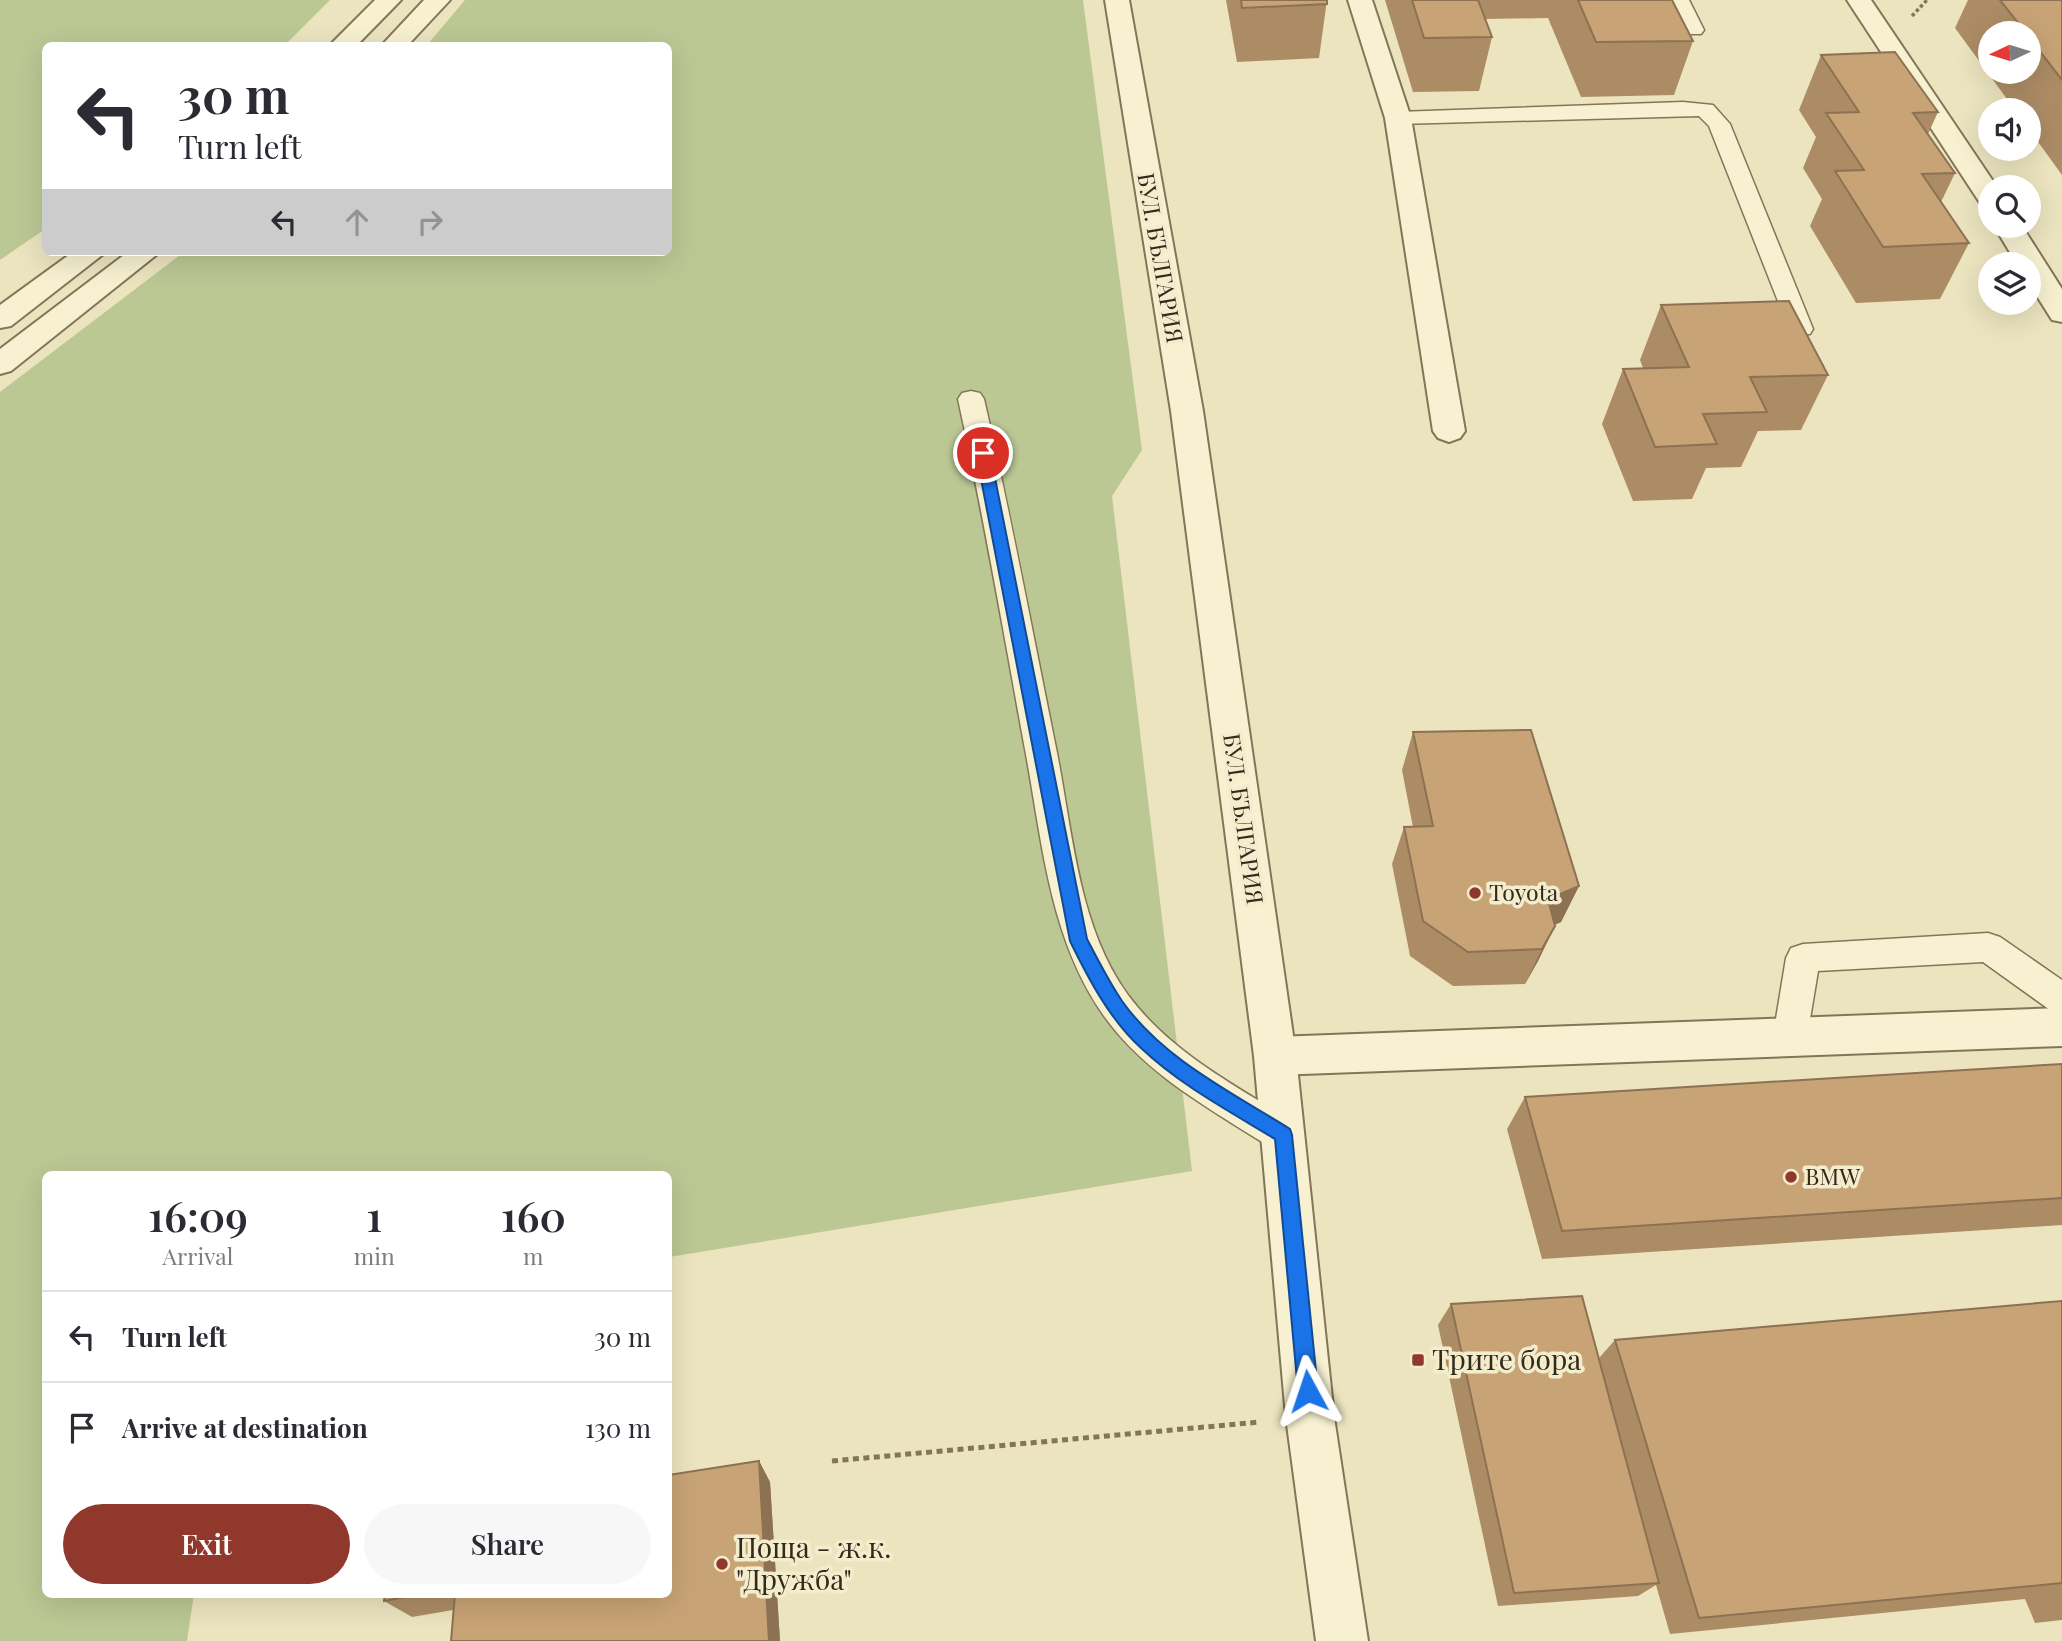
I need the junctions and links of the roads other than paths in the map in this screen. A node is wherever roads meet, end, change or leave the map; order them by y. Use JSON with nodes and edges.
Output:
{"nodes":[{"id":1,"x":389,"y":0,"type":"edge"},
{"id":2,"x":438,"y":0,"type":"edge"},
{"id":3,"x":1117,"y":0,"type":"edge"},
{"id":4,"x":1360,"y":0,"type":"edge"},
{"id":5,"x":1679,"y":0,"type":"edge"},
{"id":6,"x":1859,"y":0,"type":"edge"},
{"id":7,"x":1694,"y":30,"type":"dead end"},
{"id":8,"x":345,"y":42,"type":"edge"},
{"id":9,"x":397,"y":42,"type":"edge"},
{"id":10,"x":1398,"y":118,"type":"junction"},
{"id":11,"x":1978,"y":179,"type":"edge"},
{"id":12,"x":2015,"y":238,"type":"edge"},
{"id":13,"x":87,"y":256,"type":"edge"},
{"id":14,"x":141,"y":256,"type":"edge"},
{"id":15,"x":2062,"y":313,"type":"edge"},
{"id":16,"x":0,"y":319,"type":"edge"},
{"id":17,"x":1801,"y":329,"type":"edge"},
{"id":18,"x":0,"y":364,"type":"edge"},
{"id":19,"x":971,"y":399,"type":"dead end"},
{"id":20,"x":1450,"y":431,"type":"dead end"},
{"id":21,"x":2062,"y":999,"type":"edge"},
{"id":22,"x":2062,"y":1027,"type":"edge"},
{"id":23,"x":1790,"y":1037,"type":"junction"},
{"id":24,"x":1275,"y":1056,"type":"junction"},
{"id":25,"x":1283,"y":1135,"type":"junction"},
{"id":26,"x":1342,"y":1641,"type":"edge"}],
"edges":[{"from":1,"to":8,"type":"street"},
{"from":2,"to":9,"type":"street"},
{"from":3,"to":24,"type":"street","name":"БУЛ. БЪЛГАРИЯ"},
{"from":4,"to":10,"type":"street"},
{"from":5,"to":7,"type":"lane"},
{"from":6,"to":11,"type":"street"},
{"from":10,"to":17,"type":"lane"},
{"from":10,"to":20,"type":"street"},
{"from":12,"to":15,"type":"street"},
{"from":13,"to":16,"type":"street"},
{"from":14,"to":18,"type":"street"},
{"from":19,"to":25,"type":"lane"},
{"from":21,"to":23,"type":"lane"},
{"from":22,"to":23,"type":"street"},
{"from":23,"to":24,"type":"street"},
{"from":24,"to":25,"type":"street","name":"БУЛ. БЪЛГАРИЯ"},
{"from":25,"to":26,"type":"street","name":"БУЛ. БЪЛГАРИЯ"}]}
